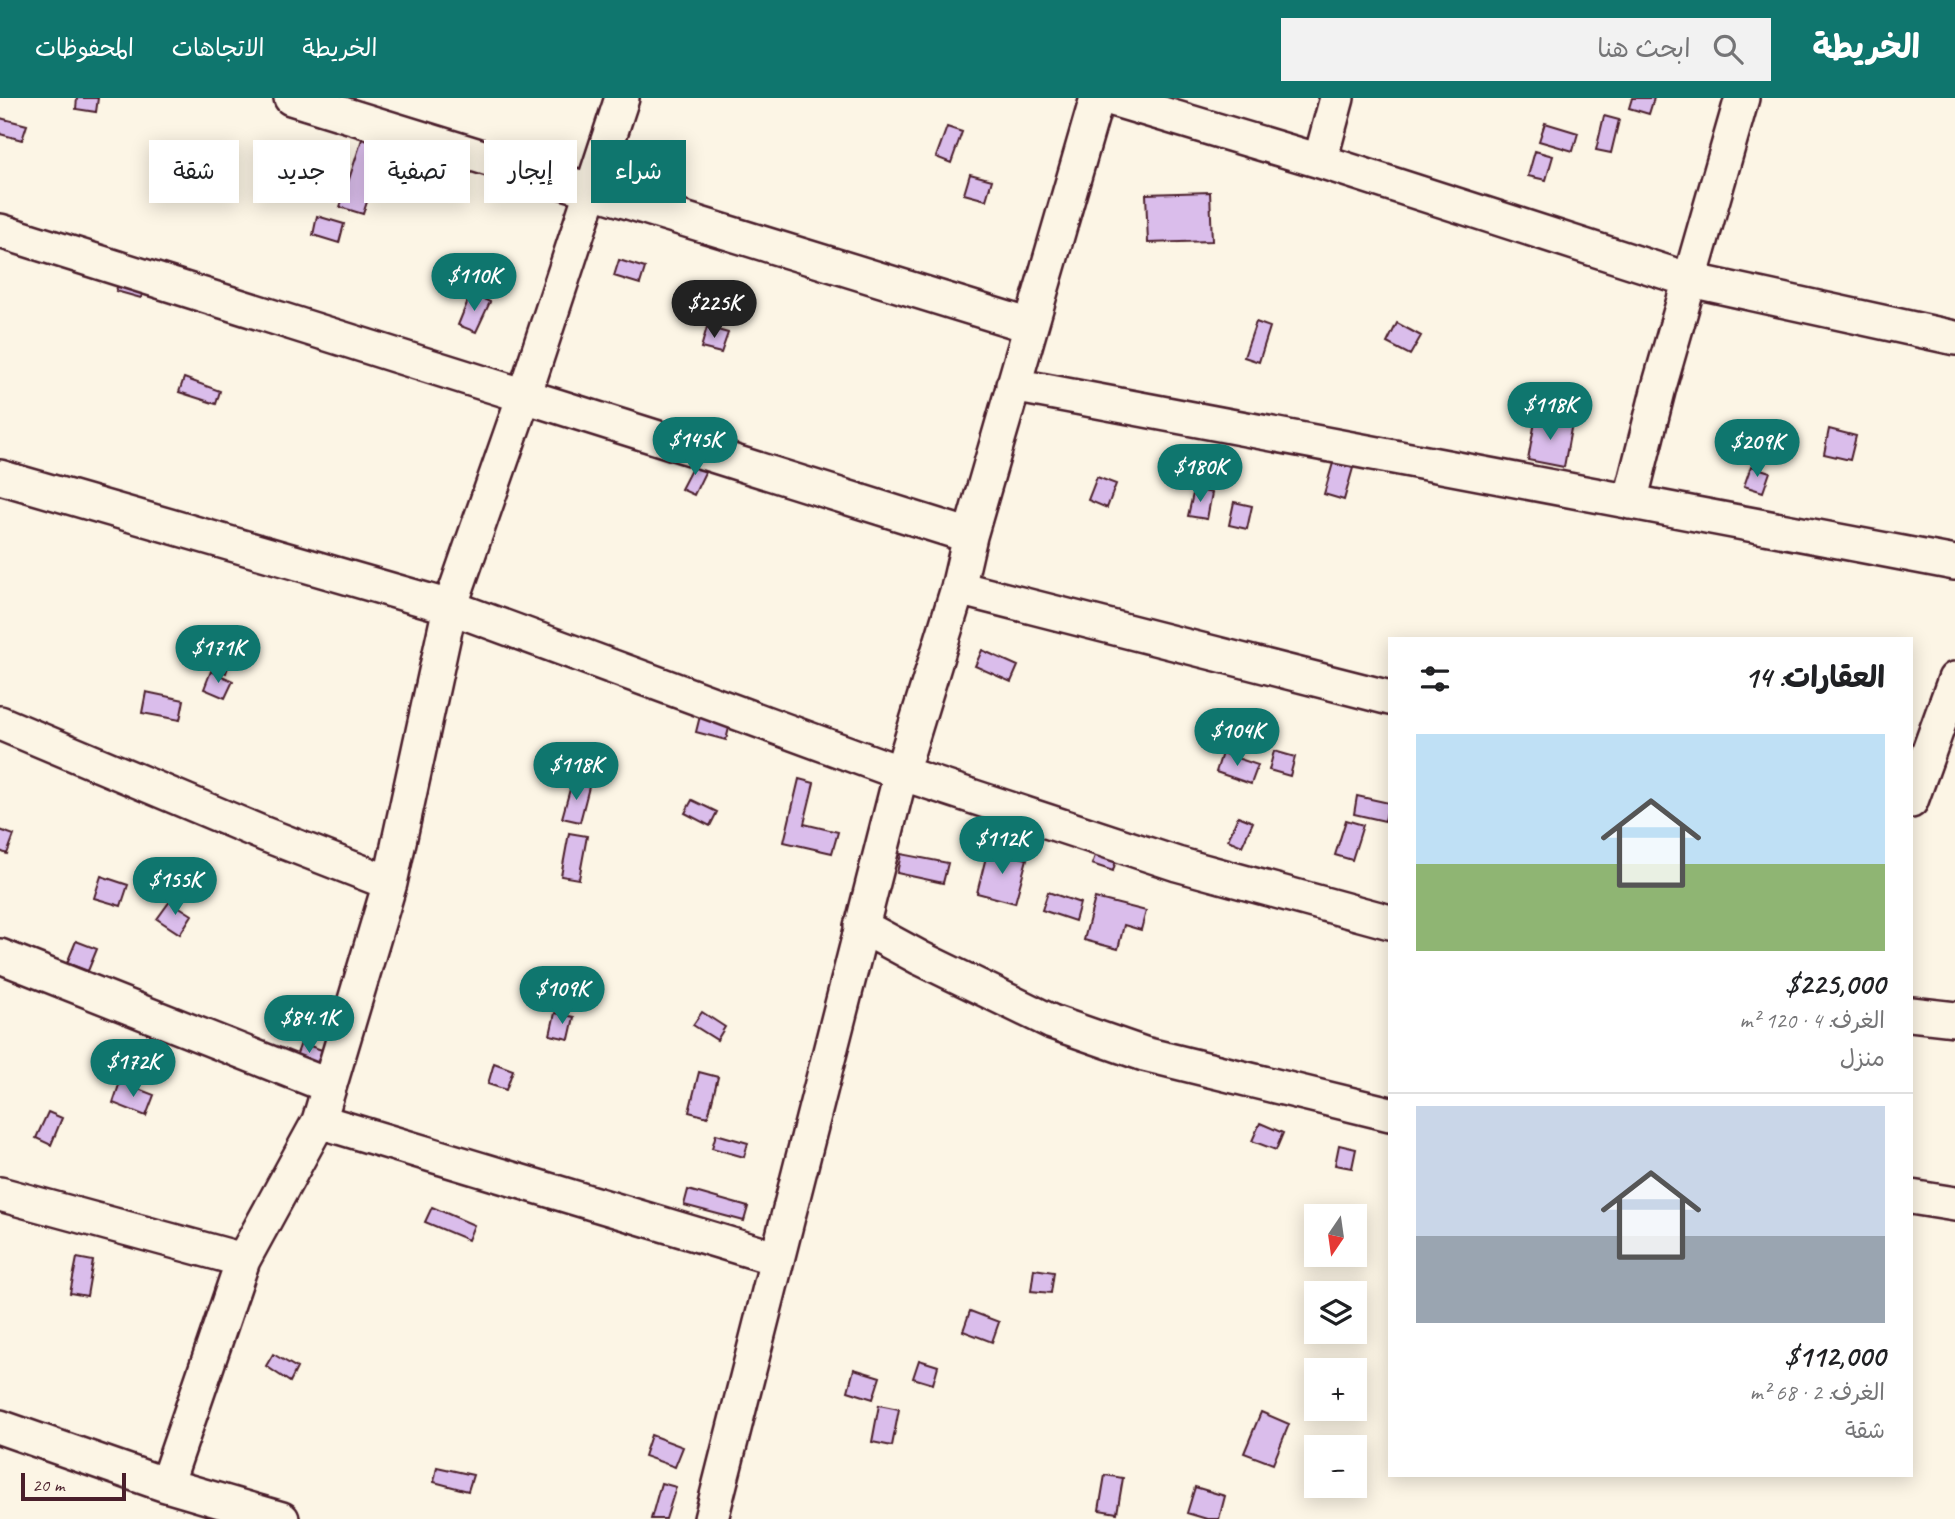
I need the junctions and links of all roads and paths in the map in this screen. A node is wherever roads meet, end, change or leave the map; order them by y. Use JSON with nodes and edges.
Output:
{"nodes":[{"id":1,"x":291,"y":98,"type":"edge"},
{"id":2,"x":622,"y":98,"type":"edge"},
{"id":3,"x":1097,"y":98,"type":"edge"},
{"id":4,"x":1109,"y":98,"type":"edge"},
{"id":5,"x":1338,"y":98,"type":"edge"},
{"id":6,"x":1742,"y":98,"type":"edge"},
{"id":7,"x":608,"y":140,"type":"edge"},
{"id":8,"x":1320,"y":161,"type":"junction"},
{"id":9,"x":591,"y":189,"type":"joint"},
{"id":10,"x":636,"y":203,"type":"edge"},
{"id":11,"x":0,"y":230,"type":"edge"},
{"id":12,"x":1690,"y":280,"type":"junction"},
{"id":13,"x":1031,"y":326,"type":"junction"},
{"id":14,"x":1955,"y":338,"type":"edge"},
{"id":15,"x":1013,"y":385,"type":"junction"},
{"id":16,"x":524,"y":396,"type":"junction"},
{"id":17,"x":0,"y":477,"type":"edge"},
{"id":18,"x":1630,"y":502,"type":"junction"},
{"id":19,"x":970,"y":536,"type":"junction"},
{"id":20,"x":1955,"y":563,"type":"edge"},
{"id":21,"x":958,"y":588,"type":"junction"},
{"id":22,"x":450,"y":607,"type":"junction"},
{"id":23,"x":1955,"y":679,"type":"edge"},
{"id":24,"x":1388,"y":697,"type":"edge"},
{"id":25,"x":0,"y":723,"type":"edge"},
{"id":26,"x":901,"y":772,"type":"junction"},
{"id":27,"x":1913,"y":795,"type":"edge"},
{"id":28,"x":390,"y":883,"type":"junction"},
{"id":29,"x":1388,"y":921,"type":"edge"},
{"id":30,"x":861,"y":926,"type":"junction"},
{"id":31,"x":0,"y":956,"type":"edge"},
{"id":32,"x":1913,"y":1014,"type":"edge"},
{"id":33,"x":1955,"y":1019,"type":"edge"},
{"id":34,"x":328,"y":1086,"type":"junction"},
{"id":35,"x":1388,"y":1114,"type":"edge"},
{"id":36,"x":319,"y":1121,"type":"junction"},
{"id":37,"x":0,"y":1194,"type":"edge"},
{"id":38,"x":1913,"y":1198,"type":"edge"},
{"id":39,"x":1955,"y":1204,"type":"edge"},
{"id":40,"x":775,"y":1258,"type":"junction"},
{"id":41,"x":243,"y":1260,"type":"junction"},
{"id":42,"x":0,"y":1427,"type":"edge"},
{"id":43,"x":166,"y":1485,"type":"junction"},
{"id":44,"x":282,"y":1519,"type":"edge"},
{"id":45,"x":711,"y":1519,"type":"edge"}],
"edges":[{"from":1,"to":9,"type":"street"},
{"from":2,"to":7,"type":"street"},
{"from":3,"to":13,"type":"street"},
{"from":4,"to":8,"type":"street"},
{"from":5,"to":8,"type":"street"},
{"from":6,"to":12,"type":"street"},
{"from":8,"to":12,"type":"street"},
{"from":9,"to":16,"type":"street"},
{"from":10,"to":13,"type":"street"},
{"from":11,"to":16,"type":"street"},
{"from":12,"to":14,"type":"street"},
{"from":12,"to":18,"type":"street"},
{"from":13,"to":15,"type":"street"},
{"from":15,"to":18,"type":"street"},
{"from":15,"to":19,"type":"street"},
{"from":16,"to":19,"type":"street"},
{"from":16,"to":22,"type":"street"},
{"from":17,"to":22,"type":"street"},
{"from":18,"to":20,"type":"street"},
{"from":19,"to":21,"type":"street"},
{"from":21,"to":24,"type":"street"},
{"from":21,"to":26,"type":"street"},
{"from":22,"to":26,"type":"street"},
{"from":22,"to":28,"type":"street"},
{"from":23,"to":27,"type":"street"},
{"from":25,"to":28,"type":"street"},
{"from":26,"to":29,"type":"street"},
{"from":26,"to":30,"type":"street"},
{"from":28,"to":34,"type":"street"},
{"from":30,"to":35,"type":"street"},
{"from":30,"to":40,"type":"street"},
{"from":31,"to":34,"type":"street"},
{"from":32,"to":33,"type":"street"},
{"from":34,"to":36,"type":"street"},
{"from":36,"to":40,"type":"street"},
{"from":36,"to":41,"type":"street"},
{"from":37,"to":41,"type":"street"},
{"from":38,"to":39,"type":"street"},
{"from":40,"to":45,"type":"street"},
{"from":41,"to":43,"type":"street"},
{"from":42,"to":43,"type":"street"},
{"from":43,"to":44,"type":"street"}]}
